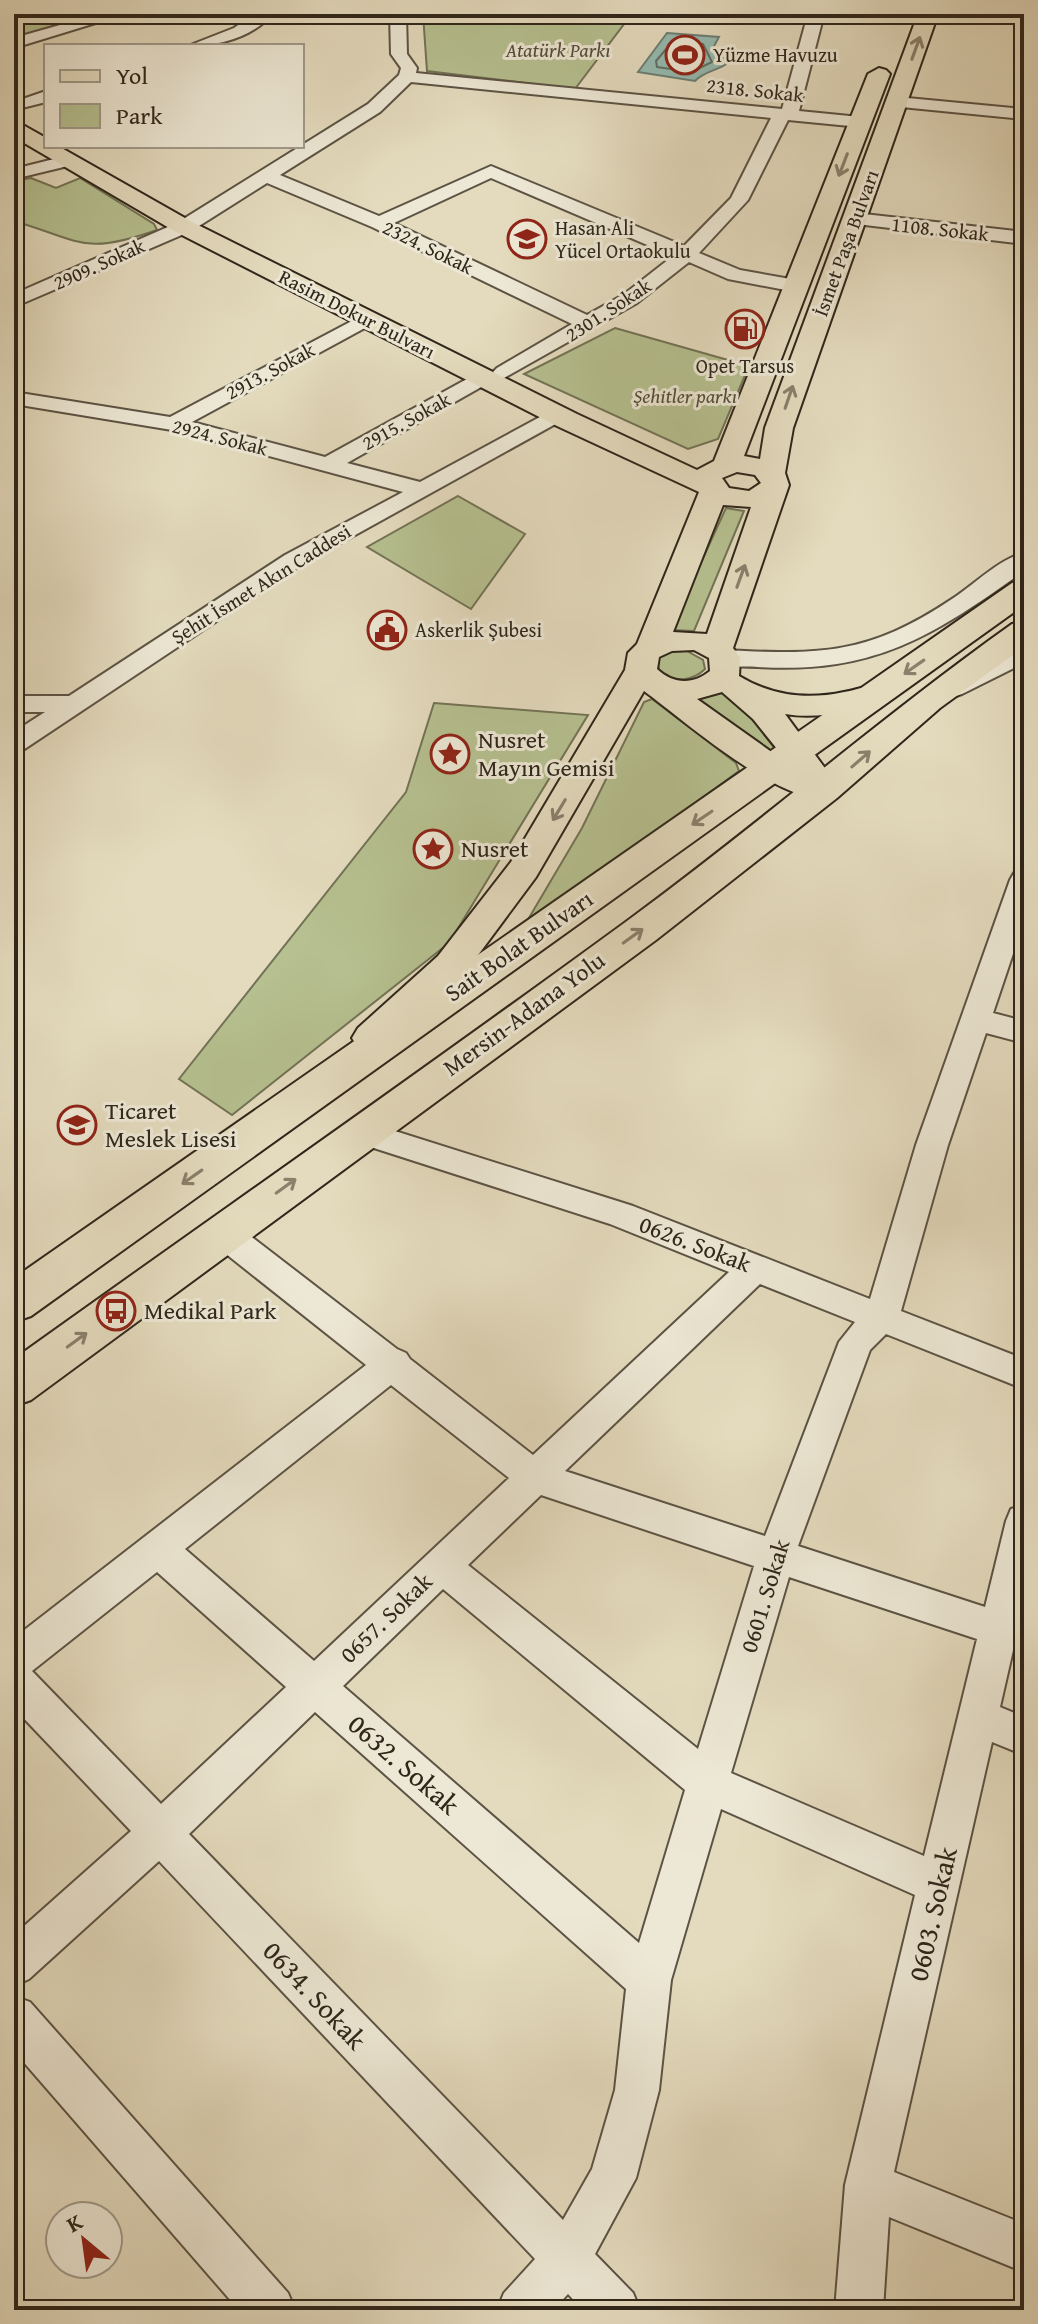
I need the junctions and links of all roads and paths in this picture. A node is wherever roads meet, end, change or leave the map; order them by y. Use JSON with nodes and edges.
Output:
{"nodes":[{"id":1,"x":117,"y":14,"type":"edge"},
{"id":2,"x":265,"y":14,"type":"edge"},
{"id":3,"x":398,"y":14,"type":"edge"},
{"id":4,"x":816,"y":14,"type":"edge"},
{"id":5,"x":928,"y":14,"type":"edge"},
{"id":6,"x":14,"y":43,"type":"edge"},
{"id":7,"x":202,"y":44,"type":"edge"},
{"id":8,"x":886,"y":55,"type":"dead end"},
{"id":9,"x":407,"y":77,"type":"junction"},
{"id":10,"x":44,"y":97,"type":"edge"},
{"id":11,"x":897,"y":102,"type":"junction"},
{"id":12,"x":15,"y":112,"type":"edge"},
{"id":13,"x":1024,"y":114,"type":"edge"},
{"id":14,"x":785,"y":116,"type":"junction"},
{"id":15,"x":44,"y":122,"type":"edge"},
{"id":16,"x":860,"y":122,"type":"junction"},
{"id":17,"x":44,"y":132,"type":"edge"},
{"id":18,"x":74,"y":153,"type":"edge"},
{"id":19,"x":14,"y":174,"type":"edge"},
{"id":20,"x":265,"y":175,"type":"junction"},
{"id":21,"x":1024,"y":214,"type":"edge"},
{"id":22,"x":855,"y":219,"type":"junction"},
{"id":23,"x":193,"y":221,"type":"junction"},
{"id":24,"x":379,"y":223,"type":"junction"},
{"id":25,"x":1020,"y":237,"type":"edge"},
{"id":26,"x":685,"y":256,"type":"junction"},
{"id":27,"x":14,"y":274,"type":"edge"},
{"id":28,"x":796,"y":286,"type":"junction"},
{"id":29,"x":44,"y":288,"type":"junction"},
{"id":30,"x":14,"y":301,"type":"edge"},
{"id":31,"x":367,"y":319,"type":"junction"},
{"id":32,"x":589,"y":324,"type":"junction"},
{"id":33,"x":493,"y":375,"type":"junction"},
{"id":34,"x":14,"y":398,"type":"edge"},
{"id":35,"x":559,"y":416,"type":"junction"},
{"id":36,"x":173,"y":424,"type":"junction"},
{"id":37,"x":328,"y":465,"type":"junction"},
{"id":38,"x":718,"y":477,"type":"junction"},
{"id":39,"x":771,"y":482,"type":"junction"},
{"id":40,"x":423,"y":490,"type":"junction"},
{"id":41,"x":1024,"y":560,"type":"edge"},
{"id":42,"x":1024,"y":590,"type":"edge"},
{"id":43,"x":1024,"y":631,"type":"edge"},
{"id":44,"x":1024,"y":653,"type":"edge"},
{"id":45,"x":650,"y":667,"type":"junction"},
{"id":46,"x":727,"y":669,"type":"junction"},
{"id":47,"x":877,"y":694,"type":"junction"},
{"id":48,"x":928,"y":700,"type":"junction"},
{"id":49,"x":14,"y":704,"type":"edge"},
{"id":50,"x":72,"y":704,"type":"junction"},
{"id":51,"x":14,"y":744,"type":"edge"},
{"id":52,"x":785,"y":760,"type":"junction"},
{"id":53,"x":824,"y":790,"type":"junction"},
{"id":54,"x":1024,"y":880,"type":"edge"},
{"id":55,"x":976,"y":1019,"type":"junction"},
{"id":56,"x":1024,"y":1032,"type":"edge"},
{"id":57,"x":303,"y":1098,"type":"junction"},
{"id":58,"x":360,"y":1132,"type":"junction"},
{"id":59,"x":223,"y":1233,"type":"junction"},
{"id":60,"x":755,"y":1268,"type":"junction"},
{"id":61,"x":21,"y":1288,"type":"edge"},
{"id":62,"x":882,"y":1317,"type":"junction"},
{"id":63,"x":394,"y":1363,"type":"junction"},
{"id":64,"x":1024,"y":1374,"type":"edge"},
{"id":65,"x":14,"y":1386,"type":"edge"},
{"id":66,"x":534,"y":1477,"type":"junction"},
{"id":67,"x":1024,"y":1521,"type":"edge"},
{"id":68,"x":158,"y":1549,"type":"junction"},
{"id":69,"x":776,"y":1556,"type":"junction"},
{"id":70,"x":442,"y":1566,"type":"junction"},
{"id":71,"x":999,"y":1629,"type":"junction"},
{"id":72,"x":14,"y":1662,"type":"edge"},
{"id":73,"x":14,"y":1680,"type":"edge"},
{"id":74,"x":315,"y":1686,"type":"junction"},
{"id":75,"x":978,"y":1717,"type":"junction"},
{"id":76,"x":1024,"y":1736,"type":"edge"},
{"id":77,"x":708,"y":1783,"type":"junction"},
{"id":78,"x":160,"y":1833,"type":"junction"},
{"id":79,"x":939,"y":1884,"type":"junction"},
{"id":80,"x":14,"y":1964,"type":"edge"},
{"id":81,"x":649,"y":1980,"type":"junction"},
{"id":82,"x":14,"y":2018,"type":"edge"},
{"id":83,"x":868,"y":2185,"type":"junction"},
{"id":84,"x":1024,"y":2248,"type":"edge"},
{"id":85,"x":566,"y":2260,"type":"junction"},
{"id":86,"x":261,"y":2306,"type":"edge"},
{"id":87,"x":521,"y":2310,"type":"edge"},
{"id":88,"x":616,"y":2310,"type":"edge"},
{"id":89,"x":859,"y":2310,"type":"edge"}],
"edges":[{"from":1,"to":6,"type":"street"},
{"from":2,"to":7,"type":"street"},
{"from":3,"to":9,"type":"street"},
{"from":4,"to":14,"type":"street","name":"2301. Sokak"},
{"from":11,"to":5,"type":"main road","name":"İsmet Paşa Bulvarı","one_way":true},
{"from":8,"to":16,"type":"main road","name":"İsmet Paşa Bulvarı"},
{"from":9,"to":14,"type":"street","name":"2318. Sokak"},
{"from":9,"to":20,"type":"street","name":"2909. Sokak"},
{"from":10,"to":12,"type":"street"},
{"from":11,"to":13,"type":"street"},
{"from":11,"to":22,"type":"main road","name":"İsmet Paşa Bulvarı"},
{"from":12,"to":15,"type":"main road"},
{"from":12,"to":17,"type":"main road"},
{"from":14,"to":16,"type":"street","name":"2318. Sokak"},
{"from":14,"to":26,"type":"street","name":"2301. Sokak"},
{"from":16,"to":28,"type":"main road","name":"İsmet Paşa Bulvarı","one_way":true},
{"from":18,"to":19,"type":"street"},
{"from":18,"to":23,"type":"main road"},
{"from":20,"to":23,"type":"street","name":"2909. Sokak"},
{"from":20,"to":24,"type":"street","name":"2324. Sokak"},
{"from":21,"to":25,"type":"street"},
{"from":22,"to":25,"type":"street","name":"1108. Sokak"},
{"from":39,"to":22,"type":"main road","name":"İsmet Paşa Bulvarı","one_way":true},
{"from":23,"to":29,"type":"street","name":"2909. Sokak"},
{"from":23,"to":31,"type":"main road","name":"Rasim Dokur Bulvarı"},
{"from":23,"to":33,"type":"main road"},
{"from":24,"to":26,"type":"street"},
{"from":24,"to":32,"type":"street","name":"2324. Sokak"},
{"from":26,"to":28,"type":"street"},
{"from":26,"to":32,"type":"street","name":"2301. Sokak"},
{"from":27,"to":29,"type":"street"},
{"from":28,"to":38,"type":"main road","name":"İsmet Paşa Bulvarı"},
{"from":29,"to":30,"type":"street","name":"2909. Sokak"},
{"from":31,"to":33,"type":"main road","name":"Rasim Dokur Bulvarı"},
{"from":31,"to":36,"type":"street","name":"2913. Sokak"},
{"from":32,"to":33,"type":"street","name":"2301. Sokak"},
{"from":33,"to":35,"type":"main road","name":"Rasim Dokur Bulvarı"},
{"from":33,"to":37,"type":"street","name":"2915. Sokak"},
{"from":33,"to":38,"type":"main road"},
{"from":34,"to":36,"type":"street","name":"2924. Sokak"},
{"from":35,"to":38,"type":"main road","name":"Rasim Dokur Bulvarı"},
{"from":35,"to":40,"type":"street","name":"Şehit İsmet Akın Caddesi"},
{"from":36,"to":37,"type":"street","name":"2924. Sokak"},
{"from":37,"to":40,"type":"street","name":"2924. Sokak"},
{"from":38,"to":39,"type":"main road"},
{"from":38,"to":45,"type":"main road","name":"İsmet Paşa Bulvarı"},
{"from":46,"to":39,"type":"main road","name":"İsmet Paşa Bulvarı","one_way":true},
{"from":40,"to":50,"type":"street","name":"Şehit İsmet Akın Caddesi"},
{"from":41,"to":46,"type":"street"},
{"from":42,"to":47,"type":"highway","name":"Sait Bolat Bulvarı","one_way":true},
{"from":43,"to":48,"type":"highway","name":"Mersin-Adana Yolu"},
{"from":44,"to":48,"type":"street"},
{"from":45,"to":46,"type":"main road"},
{"from":45,"to":46,"type":"main road"},
{"from":45,"to":52,"type":"main road"},
{"from":45,"to":57,"type":"main road","name":"İsmet Paşa Bulvarı","one_way":true},
{"from":46,"to":47,"type":"main road"},
{"from":46,"to":52,"type":"main road"},
{"from":47,"to":52,"type":"highway","name":"Sait Bolat Bulvarı"},
{"from":53,"to":48,"type":"highway","name":"Mersin-Adana Yolu","one_way":true},
{"from":49,"to":50,"type":"street"},
{"from":50,"to":51,"type":"street","name":"Şehit İsmet Akın Caddesi"},
{"from":52,"to":53,"type":"main road"},
{"from":52,"to":57,"type":"highway","name":"Sait Bolat Bulvarı","one_way":true},
{"from":58,"to":53,"type":"highway","name":"Mersin-Adana Yolu","one_way":true},
{"from":54,"to":55,"type":"street","name":"0601. Sokak"},
{"from":55,"to":56,"type":"street"},
{"from":55,"to":62,"type":"street","name":"0601. Sokak"},
{"from":57,"to":61,"type":"highway","name":"Sait Bolat Bulvarı","one_way":true},
{"from":59,"to":58,"type":"highway","name":"Mersin-Adana Yolu","one_way":true},
{"from":58,"to":60,"type":"street","name":"0626. Sokak"},
{"from":59,"to":63,"type":"street"},
{"from":65,"to":59,"type":"highway","name":"Mersin-Adana Yolu","one_way":true},
{"from":60,"to":62,"type":"street","name":"0626. Sokak"},
{"from":60,"to":66,"type":"street","name":"0657. Sokak"},
{"from":62,"to":64,"type":"street","name":"0626. Sokak"},
{"from":62,"to":69,"type":"street","name":"0601. Sokak"},
{"from":63,"to":66,"type":"street"},
{"from":63,"to":68,"type":"street"},
{"from":66,"to":69,"type":"street"},
{"from":66,"to":70,"type":"street","name":"0657. Sokak"},
{"from":67,"to":71,"type":"street","name":"0603. Sokak"},
{"from":68,"to":72,"type":"street"},
{"from":68,"to":74,"type":"street","name":"0632. Sokak"},
{"from":69,"to":71,"type":"street"},
{"from":69,"to":77,"type":"street","name":"0601. Sokak"},
{"from":70,"to":74,"type":"street","name":"0657. Sokak"},
{"from":70,"to":77,"type":"street"},
{"from":71,"to":75,"type":"street","name":"0603. Sokak"},
{"from":73,"to":78,"type":"street","name":"0634. Sokak"},
{"from":74,"to":78,"type":"street","name":"0657. Sokak"},
{"from":74,"to":81,"type":"street","name":"0632. Sokak"},
{"from":75,"to":76,"type":"street"},
{"from":75,"to":79,"type":"street","name":"0603. Sokak"},
{"from":77,"to":79,"type":"street"},
{"from":77,"to":81,"type":"street","name":"0601. Sokak"},
{"from":78,"to":80,"type":"street","name":"0657. Sokak"},
{"from":78,"to":85,"type":"street","name":"0634. Sokak"},
{"from":79,"to":83,"type":"street","name":"0603. Sokak"},
{"from":81,"to":85,"type":"street","name":"0601. Sokak"},
{"from":82,"to":86,"type":"street"},
{"from":83,"to":84,"type":"street"},
{"from":83,"to":89,"type":"street","name":"0603. Sokak"},
{"from":85,"to":87,"type":"street","name":"0601. Sokak"},
{"from":85,"to":88,"type":"street","name":"0634. Sokak"}]}
